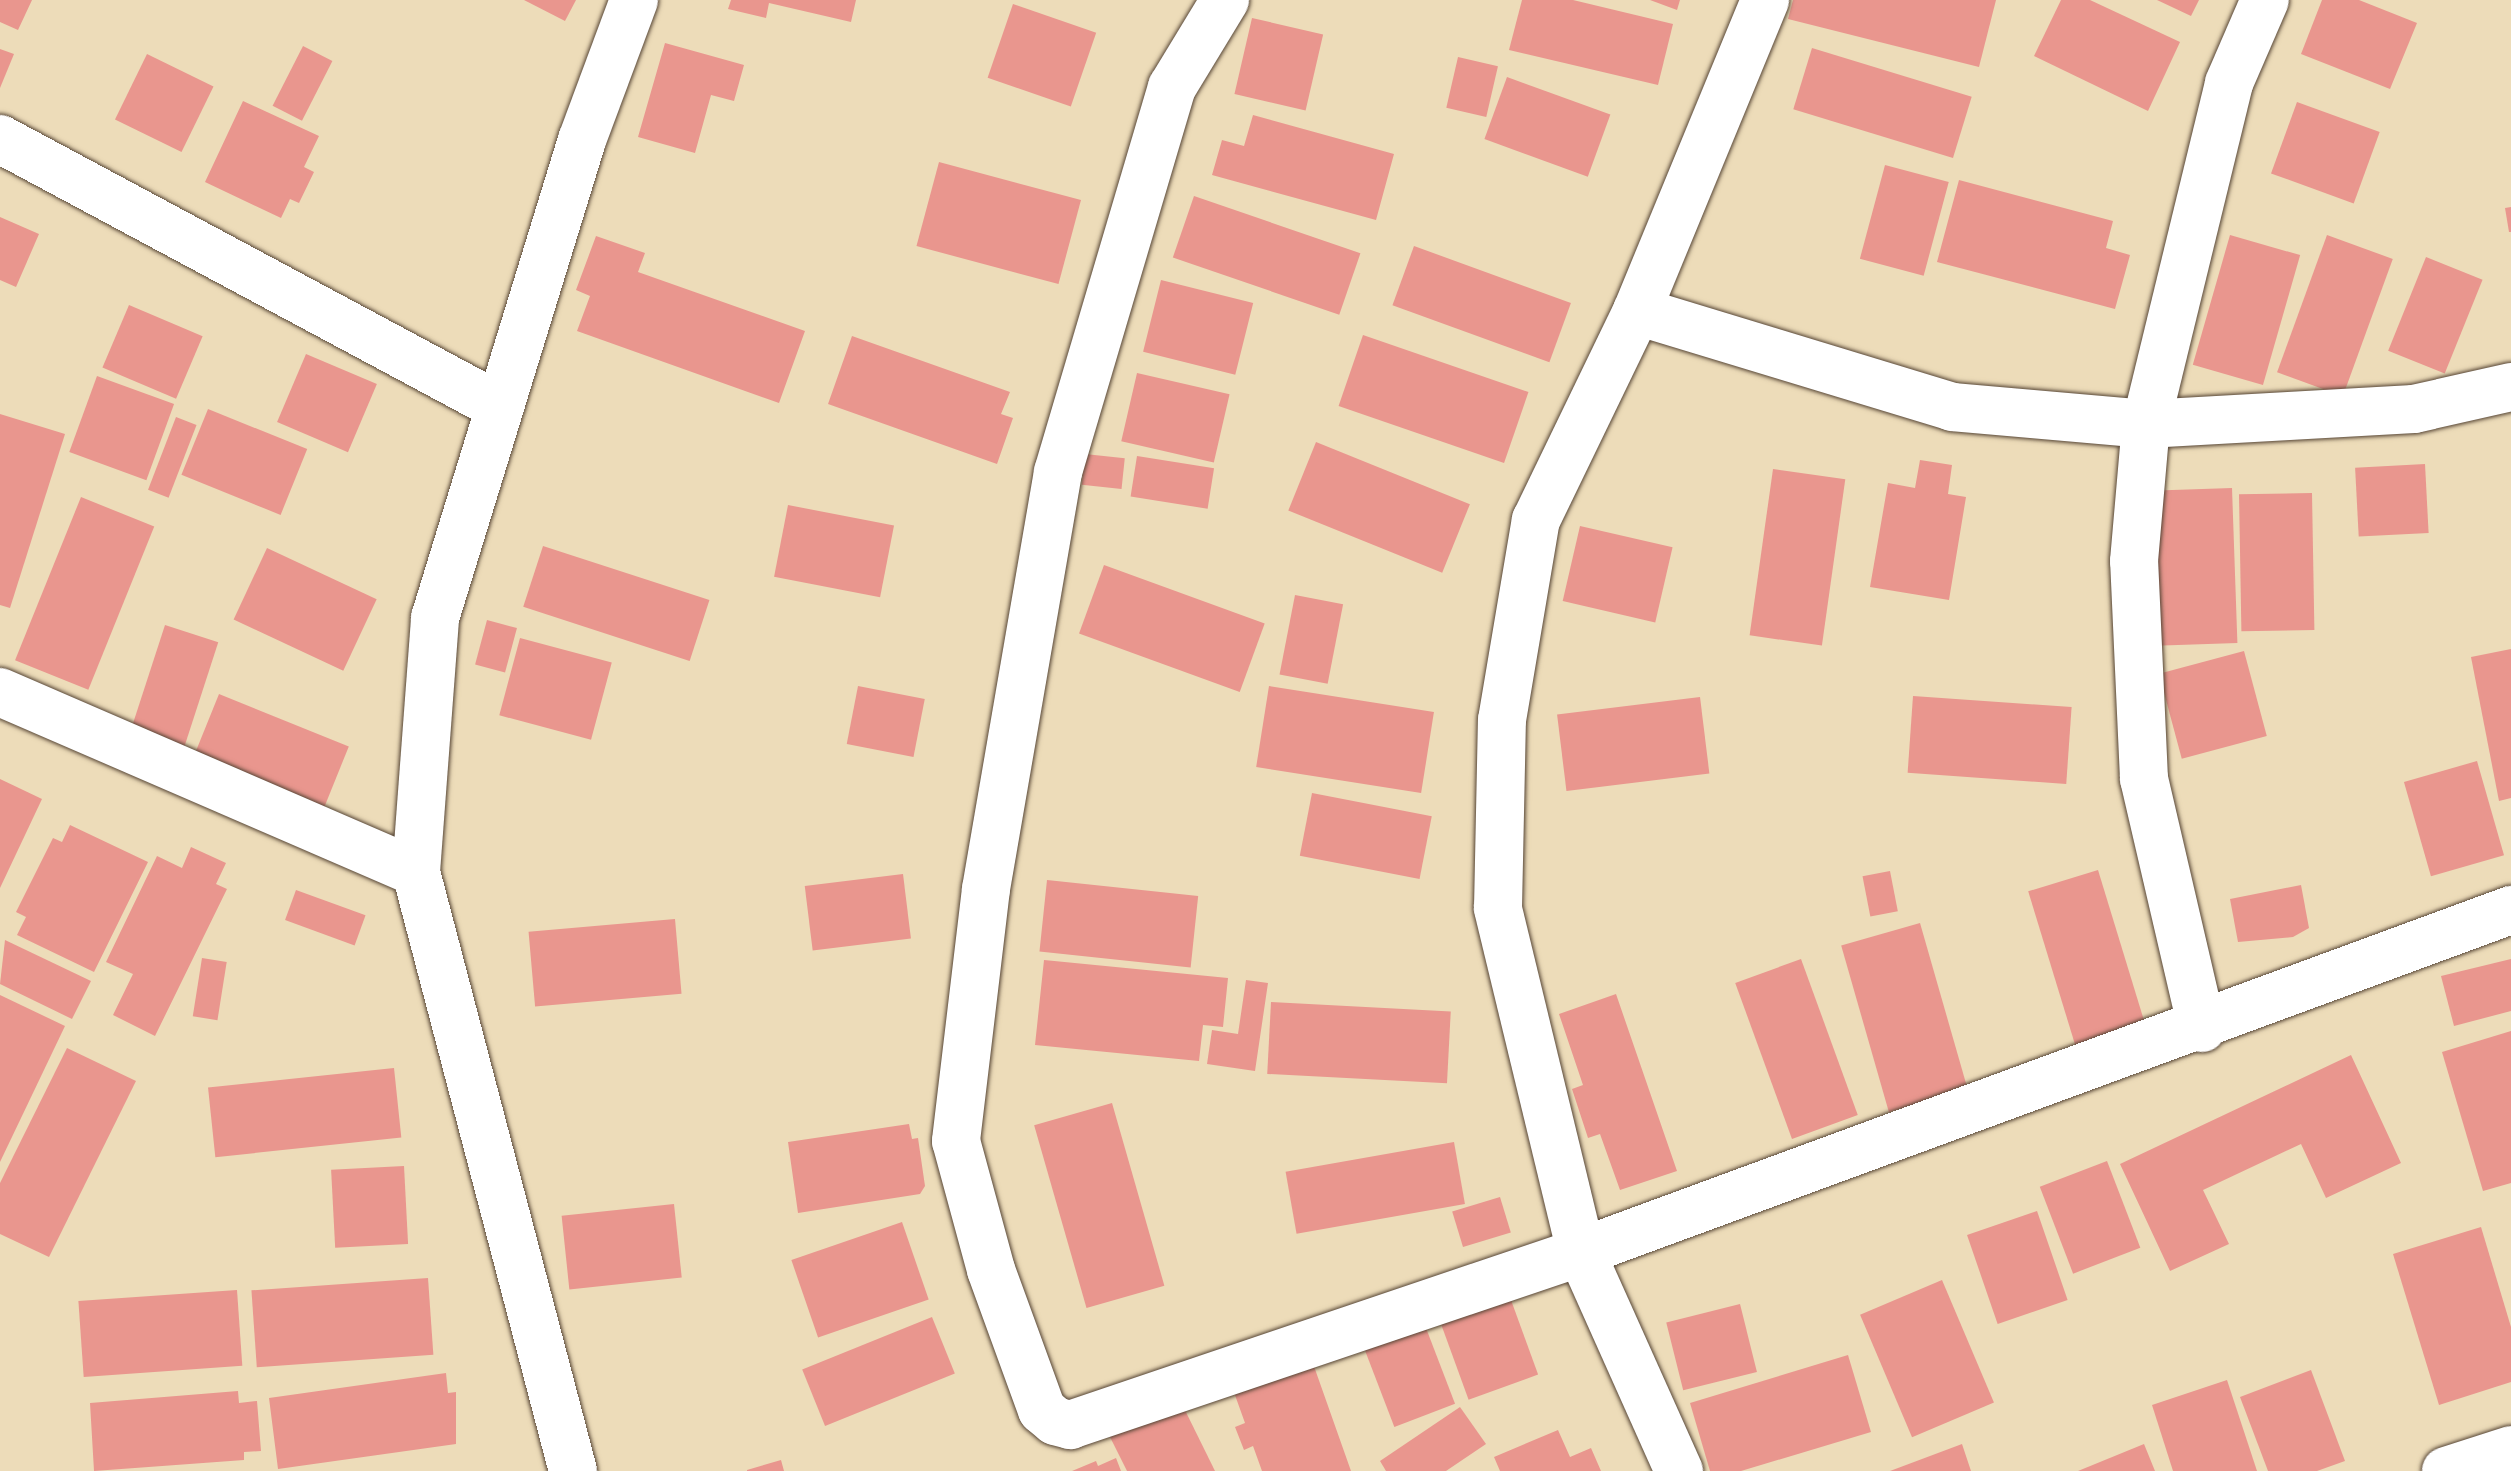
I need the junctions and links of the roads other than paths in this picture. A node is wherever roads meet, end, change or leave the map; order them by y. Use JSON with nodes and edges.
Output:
{"nodes":[{"id":1,"x":634,"y":0,"type":"edge"},
{"id":2,"x":1225,"y":0,"type":"edge"},
{"id":3,"x":1765,"y":0,"type":"edge"},
{"id":4,"x":2265,"y":0,"type":"edge"},
{"id":5,"x":0,"y":139,"type":"edge"},
{"id":6,"x":1637,"y":311,"type":"junction"},
{"id":7,"x":2511,"y":387,"type":"edge"},
{"id":8,"x":500,"y":408,"type":"junction"},
{"id":9,"x":2146,"y":424,"type":"junction"},
{"id":10,"x":0,"y":692,"type":"edge"},
{"id":11,"x":416,"y":872,"type":"junction"},
{"id":12,"x":2511,"y":910,"type":"edge"},
{"id":13,"x":2202,"y":1028,"type":"junction"},
{"id":14,"x":1581,"y":1252,"type":"junction"},
{"id":15,"x":2511,"y":1450,"type":"edge"},
{"id":16,"x":573,"y":1471,"type":"edge"},
{"id":17,"x":1679,"y":1471,"type":"edge"},
{"id":18,"x":2446,"y":1471,"type":"edge"}],
"edges":[{"from":1,"to":8,"type":"street"},
{"from":2,"to":14,"type":"street"},
{"from":3,"to":6,"type":"street"},
{"from":4,"to":9,"type":"street"},
{"from":5,"to":8,"type":"street"},
{"from":6,"to":9,"type":"street"},
{"from":6,"to":14,"type":"street"},
{"from":7,"to":9,"type":"street"},
{"from":8,"to":11,"type":"street"},
{"from":9,"to":13,"type":"street"},
{"from":10,"to":11,"type":"street"},
{"from":11,"to":16,"type":"street"},
{"from":12,"to":13,"type":"street"},
{"from":13,"to":14,"type":"street"},
{"from":14,"to":17,"type":"street"},
{"from":15,"to":18,"type":"street"}]}
